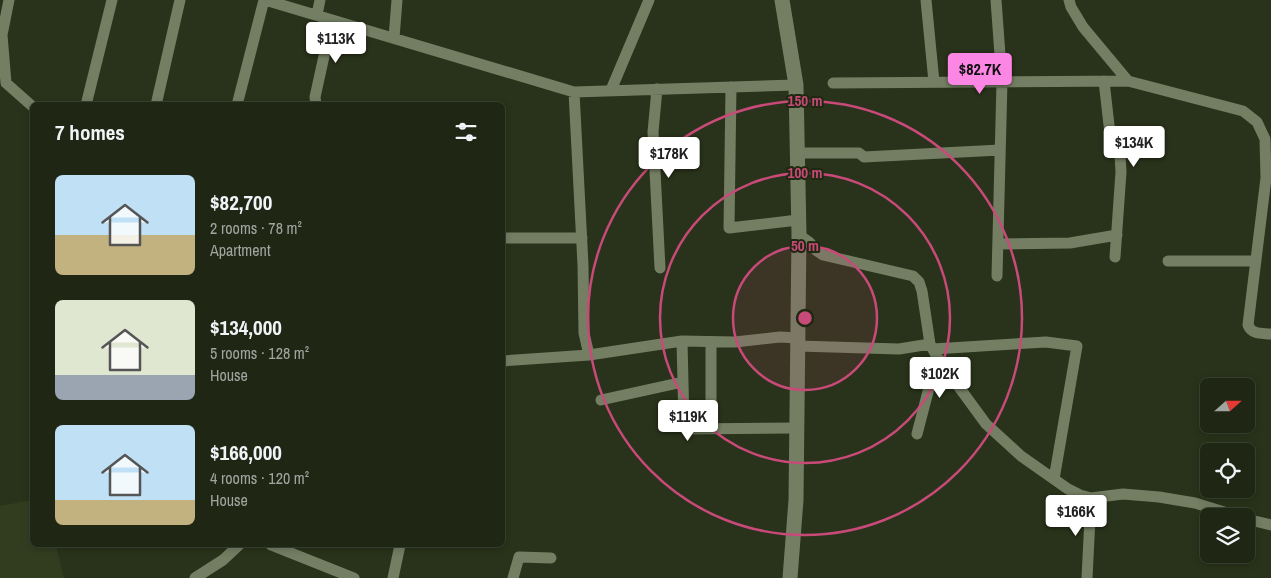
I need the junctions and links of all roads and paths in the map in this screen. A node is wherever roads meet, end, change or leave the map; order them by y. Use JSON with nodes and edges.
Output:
{"nodes":[{"id":1,"x":9,"y":0,"type":"edge"},
{"id":2,"x":112,"y":0,"type":"edge"},
{"id":3,"x":180,"y":0,"type":"edge"},
{"id":4,"x":265,"y":0,"type":"edge"},
{"id":5,"x":320,"y":0,"type":"edge"},
{"id":6,"x":397,"y":0,"type":"edge"},
{"id":7,"x":649,"y":0,"type":"edge"},
{"id":8,"x":782,"y":0,"type":"edge"},
{"id":9,"x":926,"y":0,"type":"edge"},
{"id":10,"x":996,"y":0,"type":"edge"},
{"id":11,"x":1069,"y":0,"type":"edge"},
{"id":12,"x":317,"y":15,"type":"junction"},
{"id":13,"x":332,"y":20,"type":"junction"},
{"id":14,"x":1,"y":36,"type":"edge"},
{"id":15,"x":394,"y":38,"type":"junction"},
{"id":16,"x":1104,"y":81,"type":"junction"},
{"id":17,"x":1128,"y":81,"type":"junction"},
{"id":18,"x":934,"y":82,"type":"junction"},
{"id":19,"x":1002,"y":82,"type":"junction"},
{"id":20,"x":833,"y":83,"type":"dead end"},
{"id":21,"x":796,"y":84,"type":"junction"},
{"id":22,"x":731,"y":86,"type":"junction"},
{"id":23,"x":657,"y":89,"type":"junction"},
{"id":24,"x":611,"y":90,"type":"junction"},
{"id":25,"x":574,"y":92,"type":"junction"},
{"id":26,"x":87,"y":102,"type":"edge"},
{"id":27,"x":157,"y":102,"type":"edge"},
{"id":28,"x":238,"y":102,"type":"edge"},
{"id":29,"x":316,"y":102,"type":"edge"},
{"id":30,"x":30,"y":105,"type":"edge"},
{"id":31,"x":1000,"y":150,"type":"junction"},
{"id":32,"x":797,"y":153,"type":"junction"},
{"id":33,"x":1269,"y":178,"type":"edge"},
{"id":34,"x":798,"y":228,"type":"junction"},
{"id":35,"x":1117,"y":235,"type":"junction"},
{"id":36,"x":505,"y":238,"type":"edge"},
{"id":37,"x":582,"y":238,"type":"junction"},
{"id":38,"x":998,"y":244,"type":"junction"},
{"id":39,"x":1115,"y":257,"type":"dead end"},
{"id":40,"x":1168,"y":261,"type":"dead end"},
{"id":41,"x":1256,"y":261,"type":"junction"},
{"id":42,"x":660,"y":268,"type":"dead end"},
{"id":43,"x":997,"y":276,"type":"dead end"},
{"id":44,"x":1271,"y":334,"type":"edge"},
{"id":45,"x":682,"y":341,"type":"junction"},
{"id":46,"x":711,"y":342,"type":"junction"},
{"id":47,"x":798,"y":342,"type":"junction"},
{"id":48,"x":933,"y":350,"type":"junction"},
{"id":49,"x":589,"y":355,"type":"junction"},
{"id":50,"x":505,"y":361,"type":"edge"},
{"id":51,"x":683,"y":382,"type":"junction"},
{"id":52,"x":601,"y":400,"type":"dead end"},
{"id":53,"x":798,"y":428,"type":"junction"},
{"id":54,"x":711,"y":429,"type":"junction"},
{"id":55,"x":917,"y":434,"type":"dead end"},
{"id":56,"x":1054,"y":479,"type":"junction"},
{"id":57,"x":1091,"y":498,"type":"junction"},
{"id":58,"x":1211,"y":508,"type":"edge"},
{"id":59,"x":1255,"y":521,"type":"edge"},
{"id":60,"x":1271,"y":525,"type":"edge"},
{"id":61,"x":237,"y":547,"type":"edge"},
{"id":62,"x":276,"y":547,"type":"edge"},
{"id":63,"x":400,"y":547,"type":"edge"},
{"id":64,"x":551,"y":558,"type":"dead end"},
{"id":65,"x":195,"y":578,"type":"edge"},
{"id":66,"x":354,"y":578,"type":"edge"},
{"id":67,"x":393,"y":578,"type":"edge"},
{"id":68,"x":513,"y":578,"type":"edge"},
{"id":69,"x":790,"y":578,"type":"edge"},
{"id":70,"x":1087,"y":578,"type":"edge"}],
"edges":[{"from":1,"to":14,"type":"street"},
{"from":2,"to":26,"type":"street"},
{"from":3,"to":27,"type":"street"},
{"from":4,"to":12,"type":"street"},
{"from":4,"to":28,"type":"street"},
{"from":5,"to":12,"type":"street"},
{"from":6,"to":15,"type":"street"},
{"from":7,"to":24,"type":"street"},
{"from":8,"to":21,"type":"main road"},
{"from":9,"to":18,"type":"street"},
{"from":10,"to":19,"type":"street"},
{"from":11,"to":17,"type":"street"},
{"from":12,"to":13,"type":"street"},
{"from":13,"to":15,"type":"street"},
{"from":13,"to":29,"type":"street"},
{"from":14,"to":30,"type":"street"},
{"from":15,"to":25,"type":"street"},
{"from":16,"to":17,"type":"street"},
{"from":16,"to":19,"type":"street"},
{"from":16,"to":35,"type":"street"},
{"from":17,"to":33,"type":"street"},
{"from":18,"to":19,"type":"street"},
{"from":18,"to":20,"type":"street"},
{"from":19,"to":31,"type":"street"},
{"from":21,"to":22,"type":"street"},
{"from":21,"to":32,"type":"main road"},
{"from":22,"to":23,"type":"street"},
{"from":22,"to":34,"type":"street"},
{"from":23,"to":24,"type":"street"},
{"from":23,"to":42,"type":"street"},
{"from":24,"to":25,"type":"street"},
{"from":25,"to":37,"type":"street"},
{"from":31,"to":32,"type":"street"},
{"from":31,"to":38,"type":"street"},
{"from":32,"to":34,"type":"main road"},
{"from":33,"to":41,"type":"street"},
{"from":34,"to":47,"type":"main road"},
{"from":34,"to":48,"type":"street"},
{"from":35,"to":38,"type":"street"},
{"from":35,"to":39,"type":"street"},
{"from":36,"to":37,"type":"street"},
{"from":37,"to":49,"type":"street"},
{"from":38,"to":43,"type":"street"},
{"from":40,"to":41,"type":"street"},
{"from":41,"to":44,"type":"street"},
{"from":45,"to":46,"type":"street"},
{"from":45,"to":49,"type":"street"},
{"from":45,"to":51,"type":"street"},
{"from":46,"to":47,"type":"street"},
{"from":46,"to":54,"type":"street"},
{"from":47,"to":48,"type":"street"},
{"from":47,"to":53,"type":"main road"},
{"from":48,"to":55,"type":"street"},
{"from":48,"to":56,"type":"street"},
{"from":48,"to":56,"type":"street"},
{"from":49,"to":50,"type":"street"},
{"from":51,"to":52,"type":"street"},
{"from":51,"to":54,"type":"street"},
{"from":53,"to":54,"type":"street"},
{"from":53,"to":69,"type":"main road"},
{"from":56,"to":57,"type":"street"},
{"from":57,"to":58,"type":"street"},
{"from":57,"to":70,"type":"street"},
{"from":59,"to":60,"type":"street"},
{"from":61,"to":65,"type":"street"},
{"from":62,"to":66,"type":"street"},
{"from":63,"to":67,"type":"street"},
{"from":64,"to":68,"type":"street"}]}
